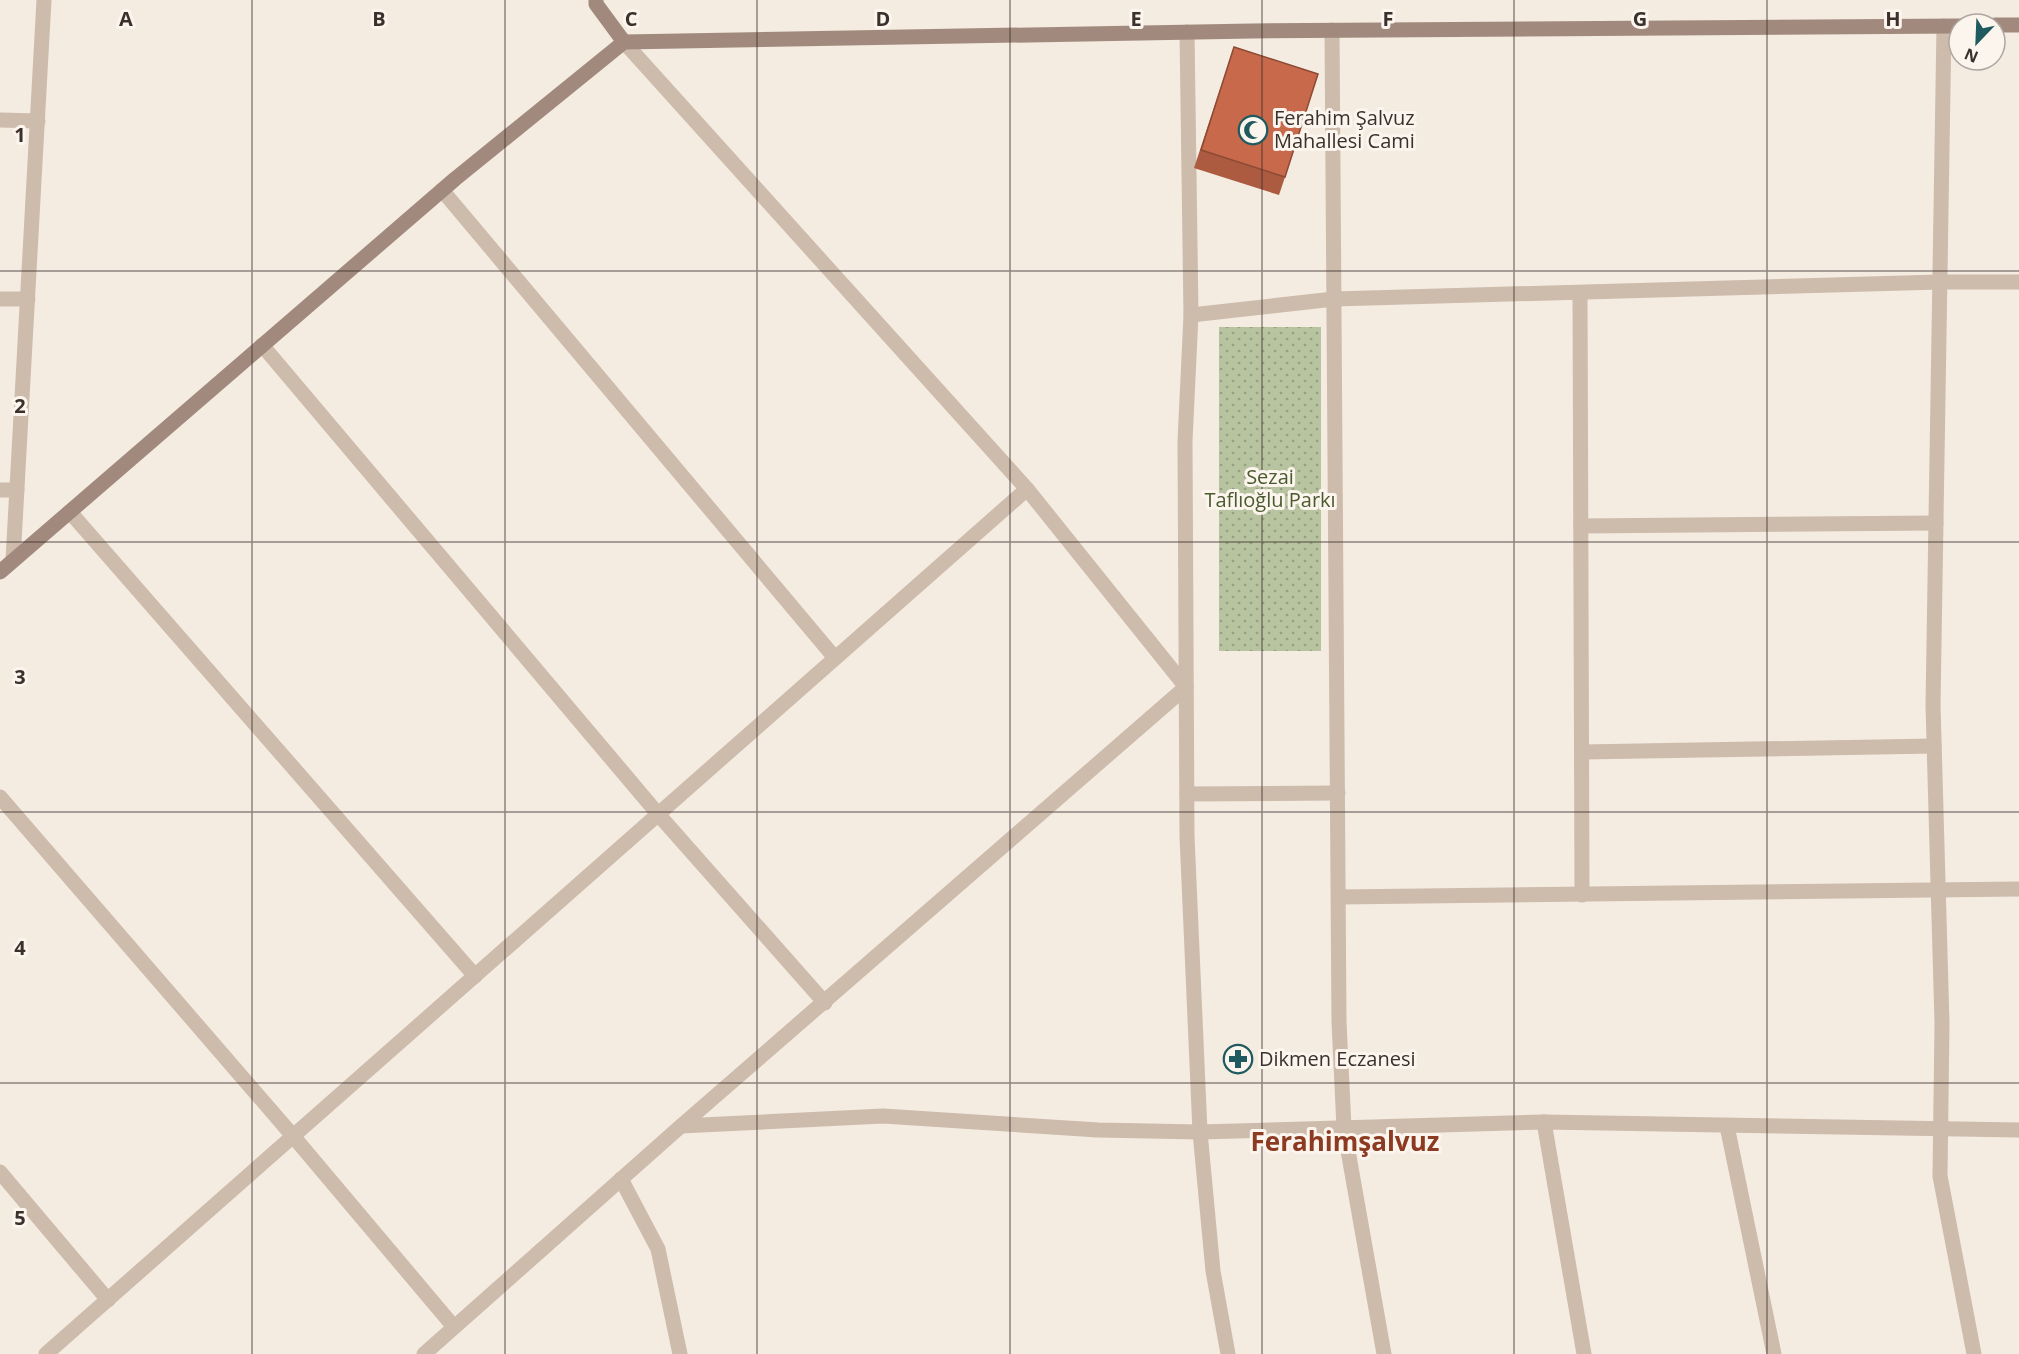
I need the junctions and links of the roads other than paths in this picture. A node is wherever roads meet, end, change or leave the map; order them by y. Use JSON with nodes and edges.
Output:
{"nodes":[{"id":1,"x":44,"y":0,"type":"edge"},
{"id":2,"x":596,"y":0,"type":"edge"},
{"id":3,"x":1947,"y":26,"type":"edge"},
{"id":4,"x":1332,"y":30,"type":"junction"},
{"id":5,"x":1186,"y":32,"type":"junction"},
{"id":6,"x":624,"y":42,"type":"junction"},
{"id":7,"x":1950,"y":72,"type":"edge"},
{"id":8,"x":0,"y":120,"type":"edge"},
{"id":9,"x":38,"y":121,"type":"junction"},
{"id":10,"x":442,"y":190,"type":"junction"},
{"id":11,"x":1940,"y":282,"type":"junction"},
{"id":12,"x":2019,"y":282,"type":"edge"},
{"id":13,"x":1580,"y":293,"type":"junction"},
{"id":14,"x":0,"y":299,"type":"edge"},
{"id":15,"x":28,"y":299,"type":"junction"},
{"id":16,"x":1334,"y":299,"type":"junction"},
{"id":17,"x":1191,"y":315,"type":"junction"},
{"id":18,"x":262,"y":345,"type":"junction"},
{"id":19,"x":1027,"y":489,"type":"junction"},
{"id":20,"x":0,"y":490,"type":"edge"},
{"id":21,"x":17,"y":490,"type":"junction"},
{"id":22,"x":70,"y":512,"type":"junction"},
{"id":23,"x":1936,"y":523,"type":"junction"},
{"id":24,"x":1581,"y":526,"type":"junction"},
{"id":25,"x":13,"y":560,"type":"junction"},
{"id":26,"x":0,"y":572,"type":"edge"},
{"id":27,"x":835,"y":658,"type":"junction"},
{"id":28,"x":1186,"y":687,"type":"junction"},
{"id":29,"x":1934,"y":746,"type":"junction"},
{"id":30,"x":1582,"y":752,"type":"junction"},
{"id":31,"x":1338,"y":793,"type":"junction"},
{"id":32,"x":1187,"y":794,"type":"junction"},
{"id":33,"x":0,"y":797,"type":"edge"},
{"id":34,"x":658,"y":814,"type":"junction"},
{"id":35,"x":2019,"y":890,"type":"edge"},
{"id":36,"x":1938,"y":891,"type":"junction"},
{"id":37,"x":1582,"y":895,"type":"junction"},
{"id":38,"x":1339,"y":897,"type":"junction"},
{"id":39,"x":475,"y":976,"type":"junction"},
{"id":40,"x":825,"y":1003,"type":"junction"},
{"id":41,"x":1544,"y":1122,"type":"junction"},
{"id":42,"x":681,"y":1126,"type":"junction"},
{"id":43,"x":1727,"y":1126,"type":"junction"},
{"id":44,"x":1344,"y":1128,"type":"junction"},
{"id":45,"x":1941,"y":1129,"type":"junction"},
{"id":46,"x":2019,"y":1130,"type":"edge"},
{"id":47,"x":1200,"y":1132,"type":"junction"},
{"id":48,"x":293,"y":1136,"type":"junction"},
{"id":49,"x":0,"y":1172,"type":"edge"},
{"id":50,"x":621,"y":1179,"type":"junction"},
{"id":51,"x":108,"y":1300,"type":"junction"},
{"id":52,"x":454,"y":1327,"type":"junction"},
{"id":53,"x":46,"y":1354,"type":"edge"},
{"id":54,"x":424,"y":1354,"type":"edge"},
{"id":55,"x":680,"y":1354,"type":"edge"},
{"id":56,"x":1228,"y":1354,"type":"edge"},
{"id":57,"x":1384,"y":1354,"type":"edge"},
{"id":58,"x":1584,"y":1354,"type":"edge"},
{"id":59,"x":1774,"y":1354,"type":"edge"},
{"id":60,"x":1974,"y":1354,"type":"edge"}],
"edges":[{"from":1,"to":9,"type":"street"},
{"from":2,"to":6,"type":"street"},
{"from":3,"to":4,"type":"street"},
{"from":4,"to":5,"type":"street"},
{"from":4,"to":16,"type":"street"},
{"from":5,"to":6,"type":"street"},
{"from":5,"to":17,"type":"street"},
{"from":6,"to":10,"type":"street"},
{"from":6,"to":19,"type":"street"},
{"from":7,"to":11,"type":"street"},
{"from":8,"to":9,"type":"street"},
{"from":9,"to":15,"type":"street"},
{"from":10,"to":18,"type":"street"},
{"from":10,"to":27,"type":"street"},
{"from":11,"to":12,"type":"street"},
{"from":11,"to":13,"type":"street"},
{"from":11,"to":23,"type":"street"},
{"from":13,"to":16,"type":"street"},
{"from":13,"to":24,"type":"street"},
{"from":14,"to":15,"type":"street"},
{"from":15,"to":21,"type":"street"},
{"from":16,"to":17,"type":"street"},
{"from":16,"to":31,"type":"street"},
{"from":17,"to":28,"type":"street"},
{"from":18,"to":22,"type":"street"},
{"from":18,"to":34,"type":"street"},
{"from":19,"to":27,"type":"street"},
{"from":19,"to":28,"type":"street"},
{"from":20,"to":21,"type":"street"},
{"from":21,"to":25,"type":"street"},
{"from":22,"to":25,"type":"street"},
{"from":22,"to":39,"type":"street"},
{"from":23,"to":24,"type":"street"},
{"from":23,"to":29,"type":"street"},
{"from":24,"to":30,"type":"street"},
{"from":25,"to":26,"type":"street"},
{"from":27,"to":34,"type":"street"},
{"from":28,"to":32,"type":"street"},
{"from":28,"to":40,"type":"street"},
{"from":29,"to":30,"type":"street"},
{"from":29,"to":36,"type":"street"},
{"from":30,"to":37,"type":"street"},
{"from":31,"to":32,"type":"street"},
{"from":31,"to":38,"type":"street"},
{"from":32,"to":47,"type":"street"},
{"from":33,"to":48,"type":"street"},
{"from":34,"to":39,"type":"street"},
{"from":34,"to":40,"type":"street"},
{"from":35,"to":36,"type":"street"},
{"from":36,"to":37,"type":"street"},
{"from":36,"to":45,"type":"street"},
{"from":37,"to":38,"type":"street"},
{"from":38,"to":44,"type":"street"},
{"from":39,"to":48,"type":"street"},
{"from":40,"to":42,"type":"street"},
{"from":41,"to":43,"type":"street"},
{"from":41,"to":44,"type":"street"},
{"from":41,"to":58,"type":"street"},
{"from":42,"to":47,"type":"street"},
{"from":42,"to":50,"type":"street"},
{"from":43,"to":45,"type":"street"},
{"from":43,"to":59,"type":"street"},
{"from":44,"to":47,"type":"street"},
{"from":44,"to":57,"type":"street"},
{"from":45,"to":46,"type":"street"},
{"from":45,"to":60,"type":"street"},
{"from":47,"to":56,"type":"street"},
{"from":48,"to":51,"type":"street"},
{"from":48,"to":52,"type":"street"},
{"from":49,"to":51,"type":"street"},
{"from":50,"to":52,"type":"street"},
{"from":50,"to":55,"type":"street"},
{"from":51,"to":53,"type":"street"},
{"from":52,"to":54,"type":"street"}]}
